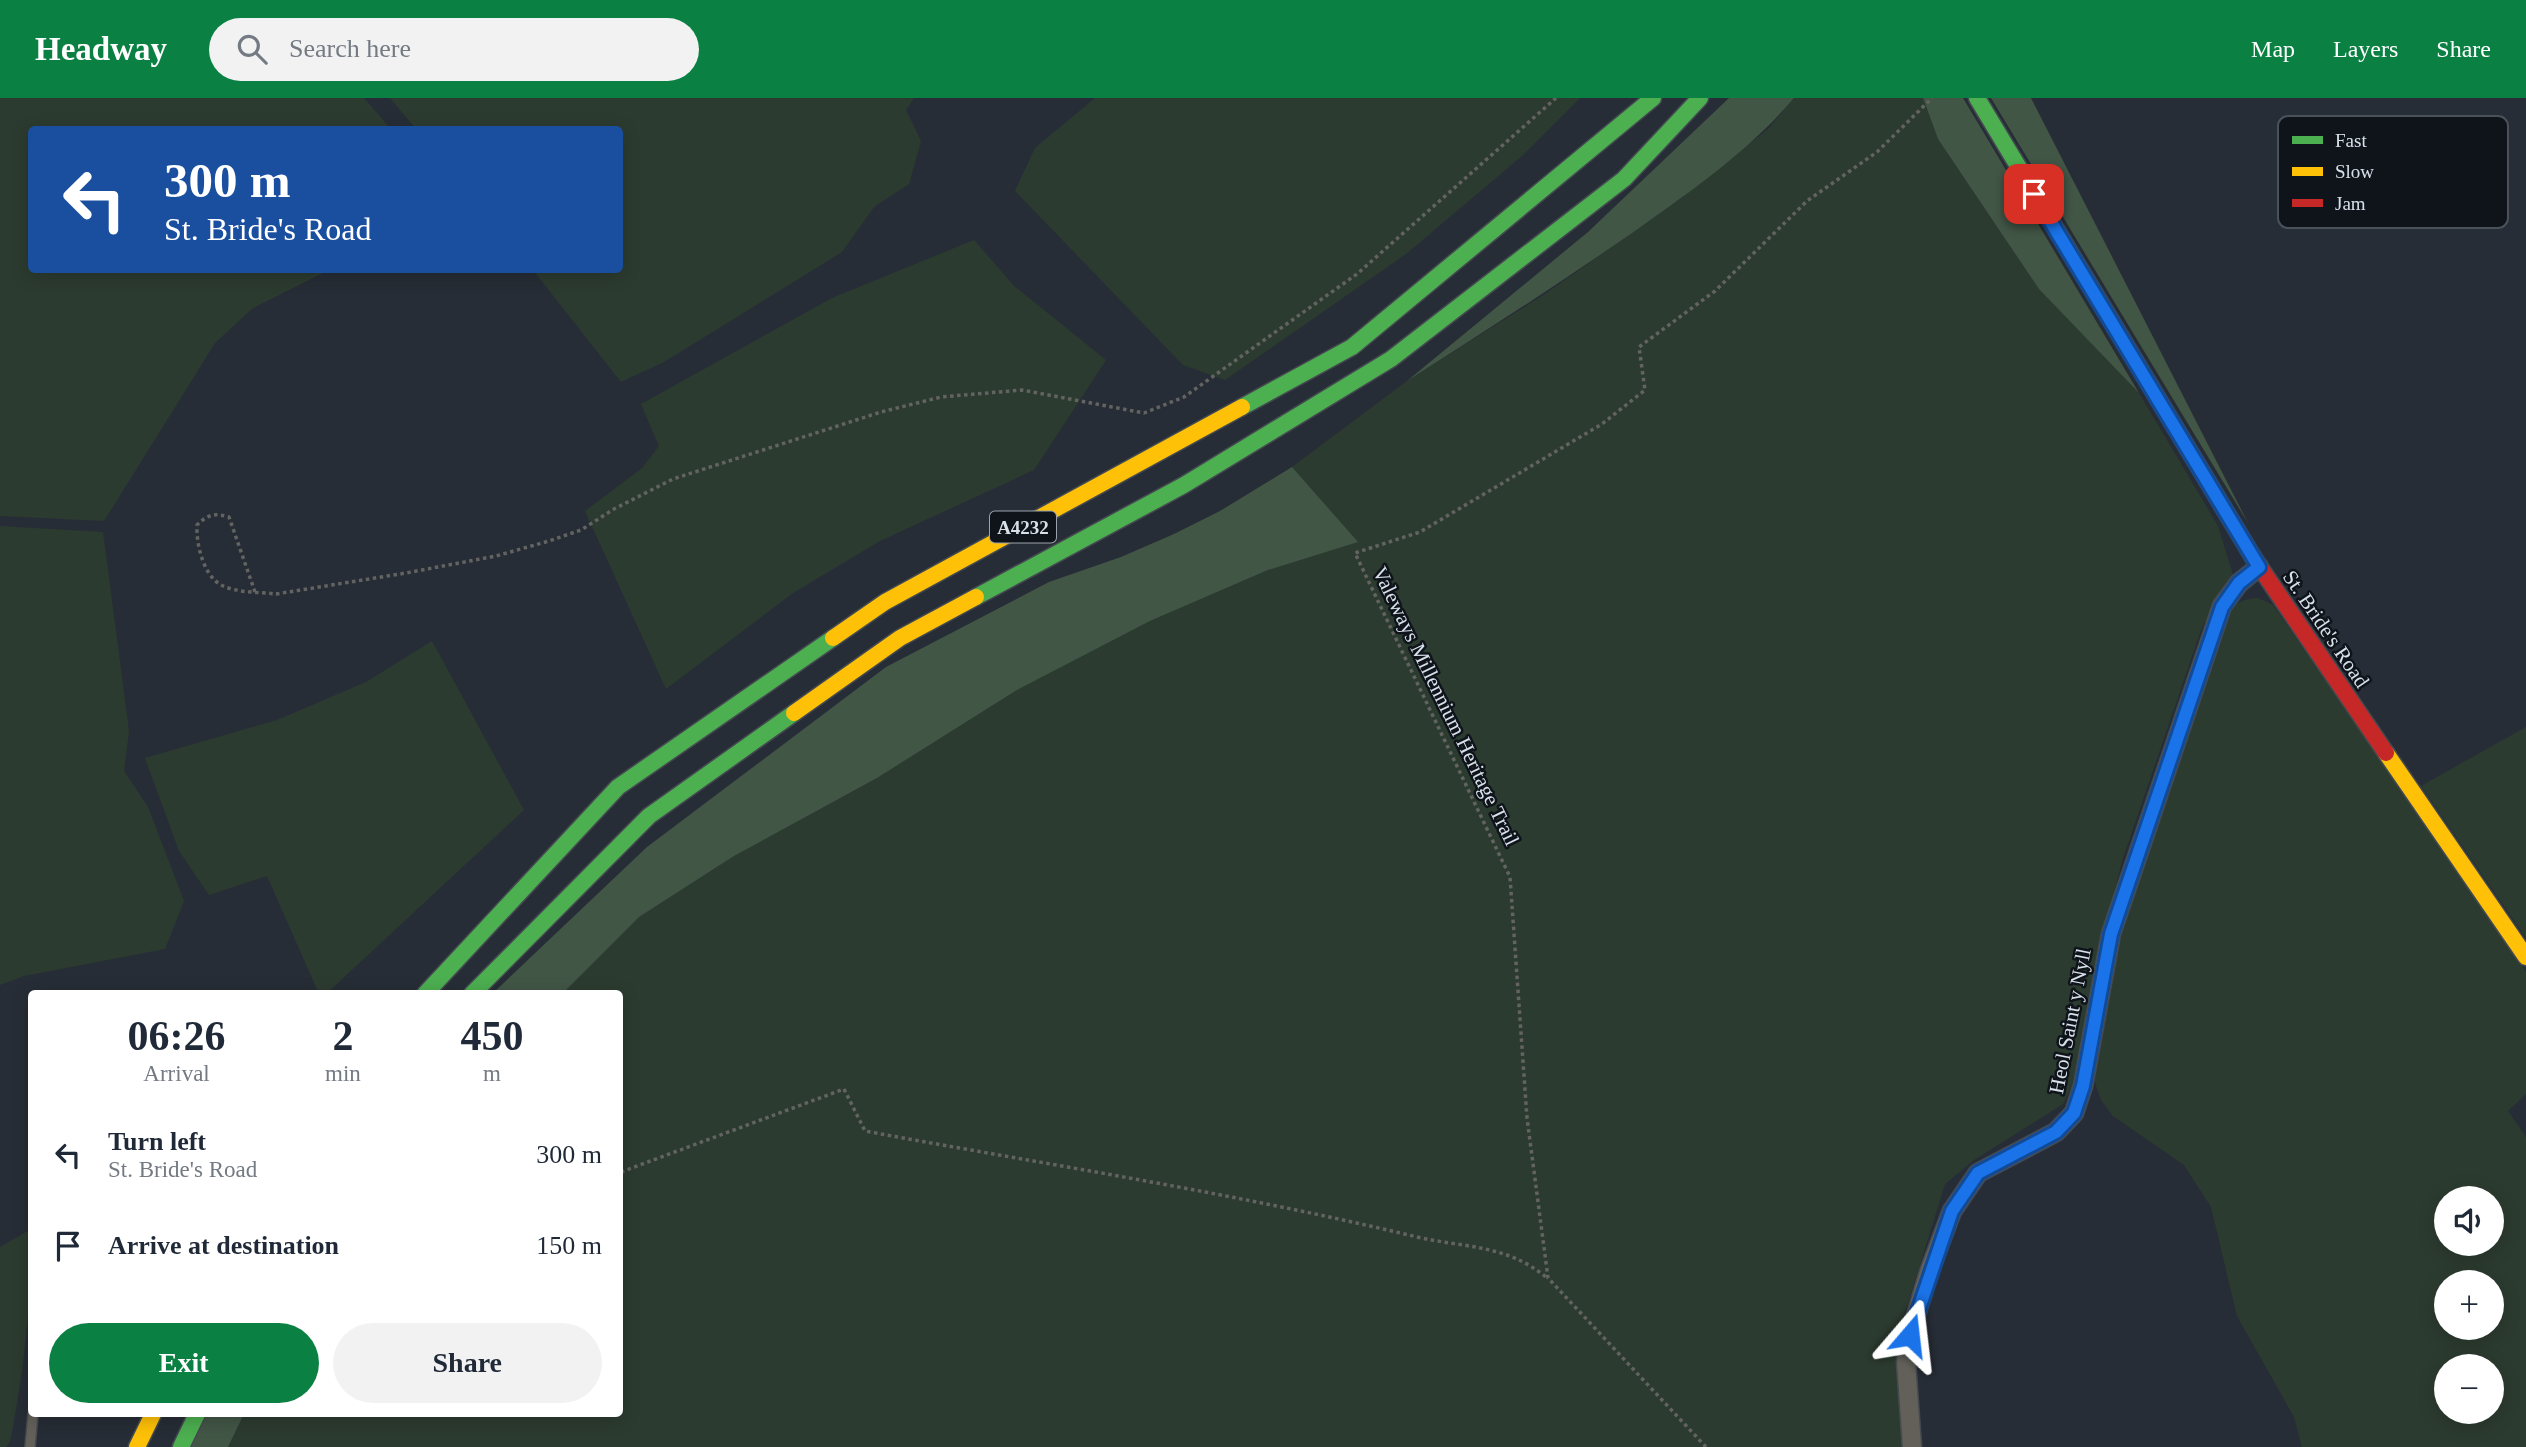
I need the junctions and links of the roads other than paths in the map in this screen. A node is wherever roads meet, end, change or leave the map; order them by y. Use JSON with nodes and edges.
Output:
{"nodes":[{"id":1,"x":1653,"y":98,"type":"edge"},
{"id":2,"x":1700,"y":98,"type":"edge"},
{"id":3,"x":1977,"y":98,"type":"edge"},
{"id":4,"x":2259,"y":567,"type":"junction"},
{"id":5,"x":2526,"y":957,"type":"edge"},
{"id":6,"x":429,"y":990,"type":"edge"},
{"id":7,"x":476,"y":990,"type":"edge"},
{"id":8,"x":33,"y":1417,"type":"edge"},
{"id":9,"x":152,"y":1417,"type":"edge"},
{"id":10,"x":196,"y":1417,"type":"edge"},
{"id":11,"x":30,"y":1447,"type":"edge"},
{"id":12,"x":138,"y":1447,"type":"edge"},
{"id":13,"x":181,"y":1447,"type":"edge"},
{"id":14,"x":1912,"y":1447,"type":"edge"}],
"edges":[{"from":1,"to":6,"type":"main road","number":"A4232"},
{"from":2,"to":7,"type":"main road","number":"A4232"},
{"from":3,"to":4,"type":"main road","name":"St. Bride's Road"},
{"from":4,"to":5,"type":"main road","name":"St. Bride's Road"},
{"from":4,"to":14,"type":"street","name":"Heol Saint y Nyll"},
{"from":8,"to":11,"type":"lane"},
{"from":9,"to":12,"type":"main road"},
{"from":10,"to":13,"type":"main road"}]}
